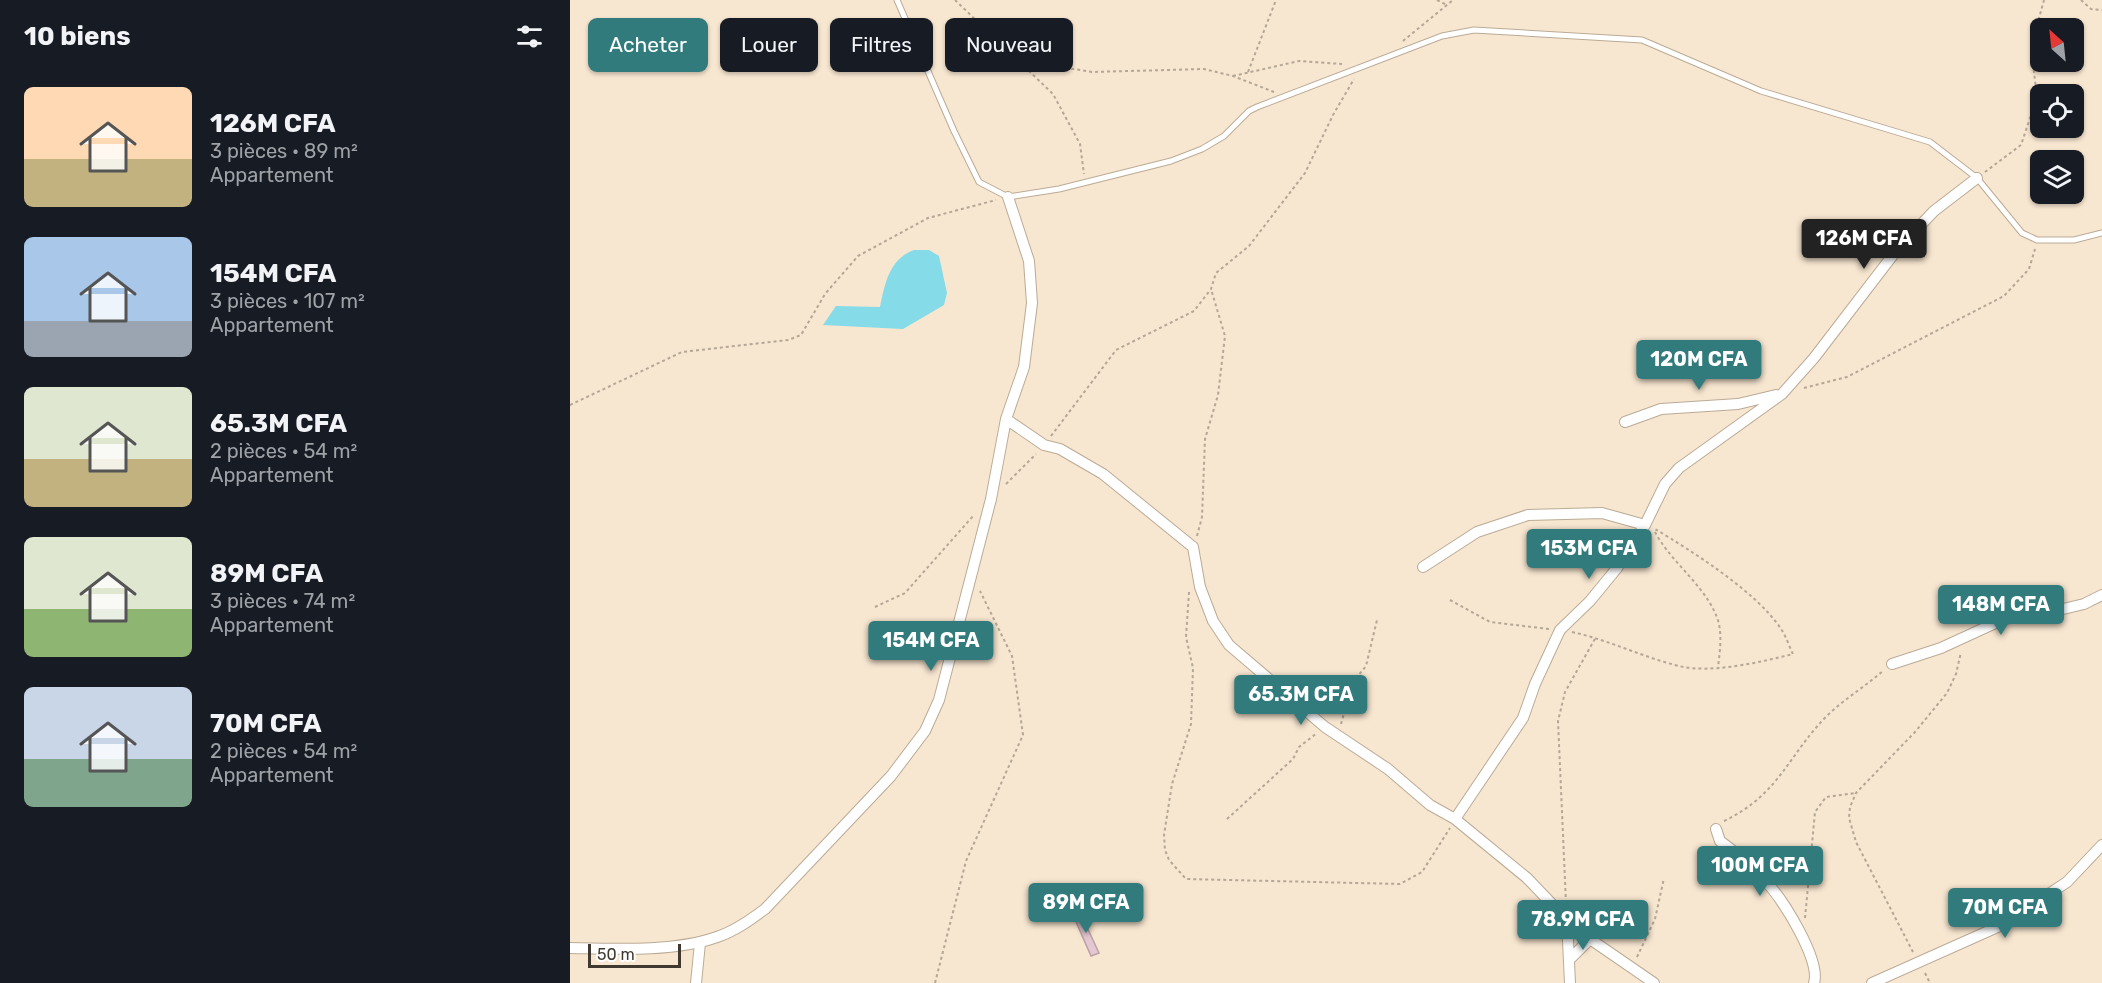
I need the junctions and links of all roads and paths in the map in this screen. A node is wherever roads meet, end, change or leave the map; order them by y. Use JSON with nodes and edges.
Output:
{"nodes":[{"id":1,"x":897,"y":0,"type":"edge"},
{"id":2,"x":956,"y":0,"type":"edge"},
{"id":3,"x":1276,"y":0,"type":"edge"},
{"id":4,"x":1437,"y":0,"type":"edge"},
{"id":5,"x":1453,"y":0,"type":"edge"},
{"id":6,"x":2044,"y":0,"type":"edge"},
{"id":7,"x":2081,"y":0,"type":"edge"},
{"id":8,"x":1447,"y":5,"type":"junction"},
{"id":9,"x":2102,"y":10,"type":"edge"},
{"id":10,"x":975,"y":18,"type":"edge"},
{"id":11,"x":1401,"y":43,"type":"dead end"},
{"id":12,"x":1362,"y":66,"type":"junction"},
{"id":13,"x":1073,"y":69,"type":"edge"},
{"id":14,"x":1030,"y":72,"type":"edge"},
{"id":15,"x":1248,"y":72,"type":"junction"},
{"id":16,"x":1233,"y":75,"type":"junction"},
{"id":17,"x":1284,"y":96,"type":"junction"},
{"id":18,"x":1977,"y":178,"type":"junction"},
{"id":19,"x":1086,"y":181,"type":"junction"},
{"id":20,"x":1008,"y":197,"type":"junction"},
{"id":21,"x":2102,"y":233,"type":"edge"},
{"id":22,"x":2037,"y":240,"type":"junction"},
{"id":23,"x":1804,"y":388,"type":"dead end"},
{"id":24,"x":1782,"y":394,"type":"junction"},
{"id":25,"x":570,"y":405,"type":"edge"},
{"id":26,"x":1006,"y":418,"type":"junction"},
{"id":27,"x":1625,"y":422,"type":"dead end"},
{"id":28,"x":1044,"y":445,"type":"junction"},
{"id":29,"x":991,"y":499,"type":"junction"},
{"id":30,"x":977,"y":513,"type":"dead end"},
{"id":31,"x":1645,"y":525,"type":"junction"},
{"id":32,"x":1423,"y":567,"type":"dead end"},
{"id":33,"x":971,"y":573,"type":"junction"},
{"id":34,"x":2102,"y":595,"type":"edge"},
{"id":35,"x":1450,"y":600,"type":"dead end"},
{"id":36,"x":875,"y":607,"type":"dead end"},
{"id":37,"x":1560,"y":630,"type":"junction"},
{"id":38,"x":1596,"y":637,"type":"junction"},
{"id":39,"x":1965,"y":638,"type":"junction"},
{"id":40,"x":1892,"y":664,"type":"joint"},
{"id":41,"x":1719,"y":667,"type":"junction"},
{"id":42,"x":1856,"y":793,"type":"junction"},
{"id":43,"x":1455,"y":819,"type":"junction"},
{"id":44,"x":1716,"y":829,"type":"joint"},
{"id":45,"x":2102,"y":845,"type":"edge"},
{"id":46,"x":1186,"y":879,"type":"dead end"},
{"id":47,"x":1664,"y":879,"type":"dead end"},
{"id":48,"x":1567,"y":920,"type":"junction"},
{"id":49,"x":1590,"y":939,"type":"junction"},
{"id":50,"x":1803,"y":940,"type":"junction"},
{"id":51,"x":700,"y":943,"type":"junction"},
{"id":52,"x":570,"y":948,"type":"edge"},
{"id":53,"x":1569,"y":960,"type":"junction"},
{"id":54,"x":1918,"y":961,"type":"junction"},
{"id":55,"x":1634,"y":971,"type":"junction"},
{"id":56,"x":696,"y":983,"type":"edge"},
{"id":57,"x":934,"y":983,"type":"edge"},
{"id":58,"x":1570,"y":983,"type":"edge"},
{"id":59,"x":1654,"y":983,"type":"edge"},
{"id":60,"x":1815,"y":983,"type":"edge"},
{"id":61,"x":1872,"y":983,"type":"edge"}],
"edges":[{"from":1,"to":20,"type":"lane"},
{"from":2,"to":10,"type":"path"},
{"from":3,"to":15,"type":"path"},
{"from":4,"to":8,"type":"path"},
{"from":5,"to":8,"type":"path"},
{"from":6,"to":18,"type":"path"},
{"from":7,"to":9,"type":"path"},
{"from":8,"to":11,"type":"path"},
{"from":12,"to":15,"type":"path"},
{"from":12,"to":17,"type":"lane"},
{"from":12,"to":18,"type":"lane"},
{"from":12,"to":28,"type":"path"},
{"from":13,"to":16,"type":"path"},
{"from":14,"to":19,"type":"path"},
{"from":15,"to":16,"type":"path"},
{"from":16,"to":17,"type":"path"},
{"from":17,"to":19,"type":"lane"},
{"from":18,"to":22,"type":"lane"},
{"from":18,"to":24,"type":"street"},
{"from":19,"to":20,"type":"lane"},
{"from":20,"to":25,"type":"path"},
{"from":20,"to":26,"type":"street"},
{"from":21,"to":22,"type":"lane"},
{"from":22,"to":23,"type":"path"},
{"from":24,"to":27,"type":"street"},
{"from":24,"to":31,"type":"street"},
{"from":26,"to":28,"type":"street"},
{"from":26,"to":29,"type":"street"},
{"from":28,"to":29,"type":"path"},
{"from":28,"to":43,"type":"street"},
{"from":29,"to":33,"type":"street"},
{"from":30,"to":36,"type":"path"},
{"from":31,"to":32,"type":"street"},
{"from":31,"to":37,"type":"street"},
{"from":33,"to":51,"type":"street"},
{"from":33,"to":57,"type":"path"},
{"from":34,"to":39,"type":"street"},
{"from":35,"to":37,"type":"path"},
{"from":37,"to":38,"type":"path"},
{"from":37,"to":43,"type":"street"},
{"from":38,"to":41,"type":"path"},
{"from":38,"to":48,"type":"path"},
{"from":39,"to":40,"type":"street"},
{"from":39,"to":42,"type":"path"},
{"from":40,"to":44,"type":"path"},
{"from":41,"to":41,"type":"path"},
{"from":42,"to":50,"type":"path"},
{"from":42,"to":54,"type":"path"},
{"from":43,"to":46,"type":"path"},
{"from":43,"to":48,"type":"street"},
{"from":44,"to":50,"type":"street"},
{"from":45,"to":54,"type":"street"},
{"from":47,"to":55,"type":"path"},
{"from":48,"to":49,"type":"street"},
{"from":48,"to":53,"type":"street"},
{"from":49,"to":53,"type":"street"},
{"from":49,"to":55,"type":"street"},
{"from":50,"to":60,"type":"street"},
{"from":51,"to":52,"type":"street"},
{"from":51,"to":56,"type":"street"},
{"from":53,"to":58,"type":"street"},
{"from":54,"to":61,"type":"street"},
{"from":55,"to":59,"type":"street"}]}
